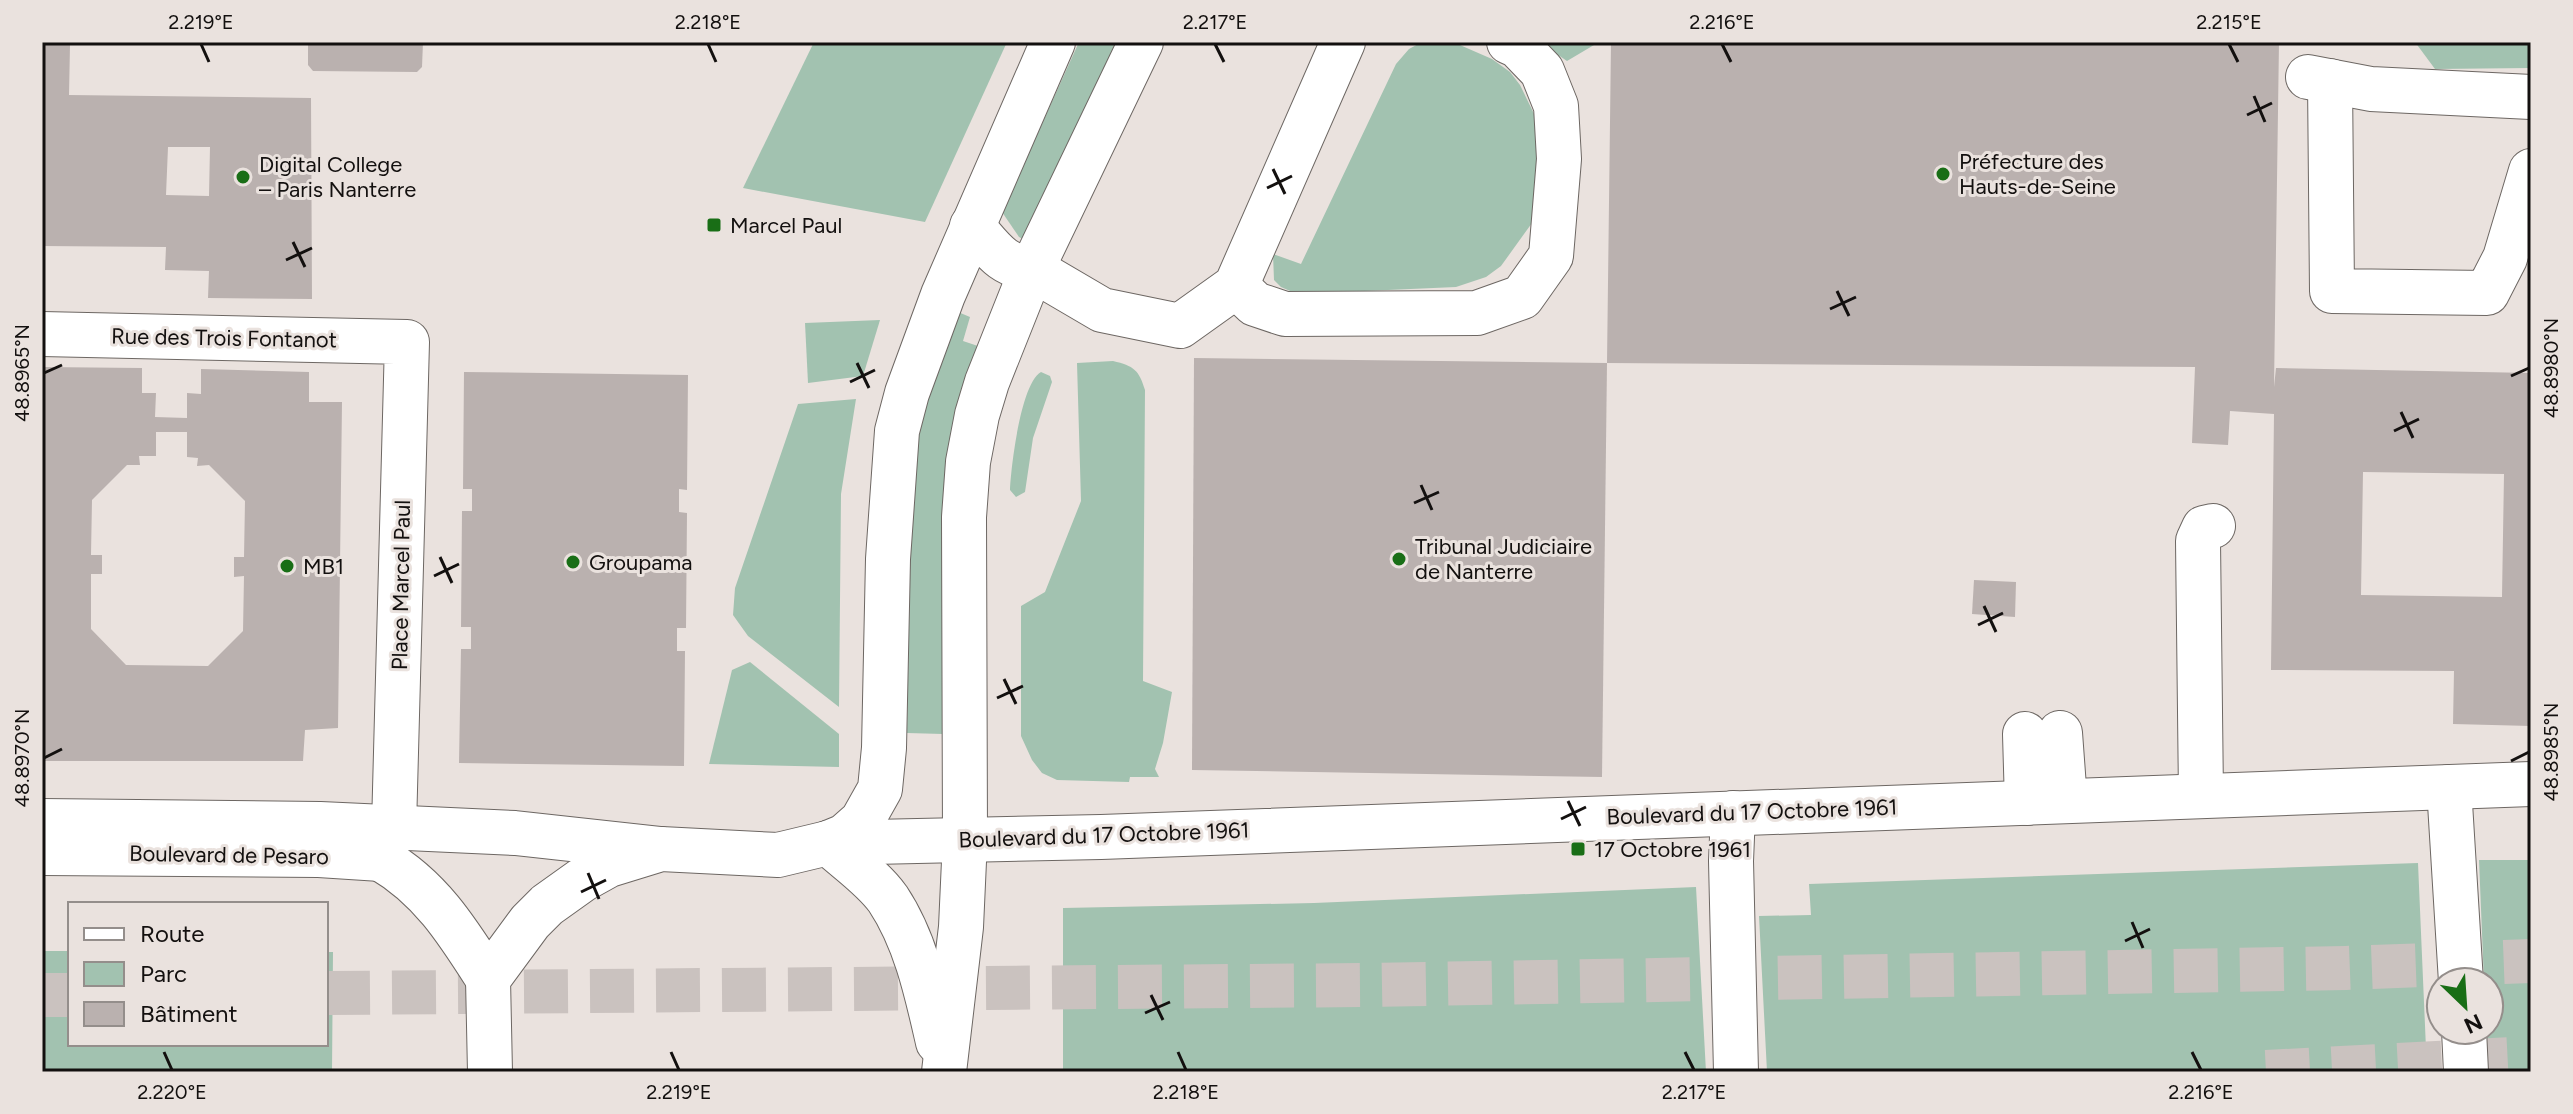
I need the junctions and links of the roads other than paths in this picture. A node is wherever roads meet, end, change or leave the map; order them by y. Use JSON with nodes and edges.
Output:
{"nodes":[{"id":1,"x":1053,"y":42,"type":"edge"},
{"id":2,"x":1141,"y":42,"type":"edge"},
{"id":3,"x":1343,"y":42,"type":"edge"},
{"id":4,"x":1509,"y":42,"type":"edge"},
{"id":5,"x":2531,"y":97,"type":"edge"},
{"id":6,"x":2531,"y":171,"type":"edge"},
{"id":7,"x":972,"y":226,"type":"junction"},
{"id":8,"x":1032,"y":269,"type":"junction"},
{"id":9,"x":1236,"y":286,"type":"junction"},
{"id":10,"x":42,"y":334,"type":"edge"},
{"id":11,"x":407,"y":342,"type":"joint"},
{"id":12,"x":2213,"y":526,"type":"dead end"},
{"id":13,"x":2042,"y":734,"type":"dead end"},
{"id":14,"x":2531,"y":784,"type":"edge"},
{"id":15,"x":2449,"y":787,"type":"junction"},
{"id":16,"x":2201,"y":796,"type":"junction"},
{"id":17,"x":2046,"y":802,"type":"junction"},
{"id":18,"x":1733,"y":813,"type":"junction"},
{"id":19,"x":42,"y":821,"type":"edge"},
{"id":20,"x":965,"y":839,"type":"junction"},
{"id":21,"x":388,"y":843,"type":"junction"},
{"id":22,"x":828,"y":843,"type":"junction"},
{"id":23,"x":661,"y":849,"type":"junction"},
{"id":24,"x":42,"y":853,"type":"edge"},
{"id":25,"x":2460,"y":966,"type":"edge"},
{"id":26,"x":488,"y":979,"type":"junction"},
{"id":27,"x":2465,"y":1046,"type":"edge"},
{"id":28,"x":944,"y":1070,"type":"edge"},
{"id":29,"x":490,"y":1072,"type":"edge"},
{"id":30,"x":1736,"y":1072,"type":"edge"},
{"id":31,"x":2466,"y":1072,"type":"edge"}],
"edges":[{"from":1,"to":7,"type":"street"},
{"from":2,"to":8,"type":"street"},
{"from":3,"to":9,"type":"street"},
{"from":4,"to":9,"type":"street"},
{"from":5,"to":6,"type":"street"},
{"from":7,"to":8,"type":"street"},
{"from":7,"to":22,"type":"street"},
{"from":8,"to":9,"type":"street"},
{"from":8,"to":20,"type":"street"},
{"from":10,"to":11,"type":"street","name":"Rue des Trois Fontanot"},
{"from":11,"to":21,"type":"street","name":"Place Marcel Paul"},
{"from":12,"to":16,"type":"street"},
{"from":13,"to":17,"type":"street"},
{"from":14,"to":15,"type":"street","name":"Boulevard du 17 Octobre 1961"},
{"from":15,"to":16,"type":"street","name":"Boulevard du 17 Octobre 1961"},
{"from":15,"to":25,"type":"street"},
{"from":16,"to":17,"type":"street","name":"Boulevard du 17 Octobre 1961"},
{"from":17,"to":18,"type":"street","name":"Boulevard du 17 Octobre 1961"},
{"from":18,"to":20,"type":"street","name":"Boulevard du 17 Octobre 1961"},
{"from":18,"to":30,"type":"street"},
{"from":19,"to":21,"type":"street","name":"Boulevard de Pesaro"},
{"from":20,"to":22,"type":"street","name":"Boulevard du 17 Octobre 1961"},
{"from":20,"to":28,"type":"street"},
{"from":21,"to":23,"type":"street","name":"Boulevard de Pesaro"},
{"from":21,"to":24,"type":"street","name":"Boulevard de Pesaro"},
{"from":21,"to":26,"type":"street"},
{"from":22,"to":23,"type":"street","name":"Boulevard de Pesaro"},
{"from":22,"to":28,"type":"street"},
{"from":23,"to":26,"type":"street"},
{"from":26,"to":29,"type":"street"},
{"from":27,"to":31,"type":"street"}]}
